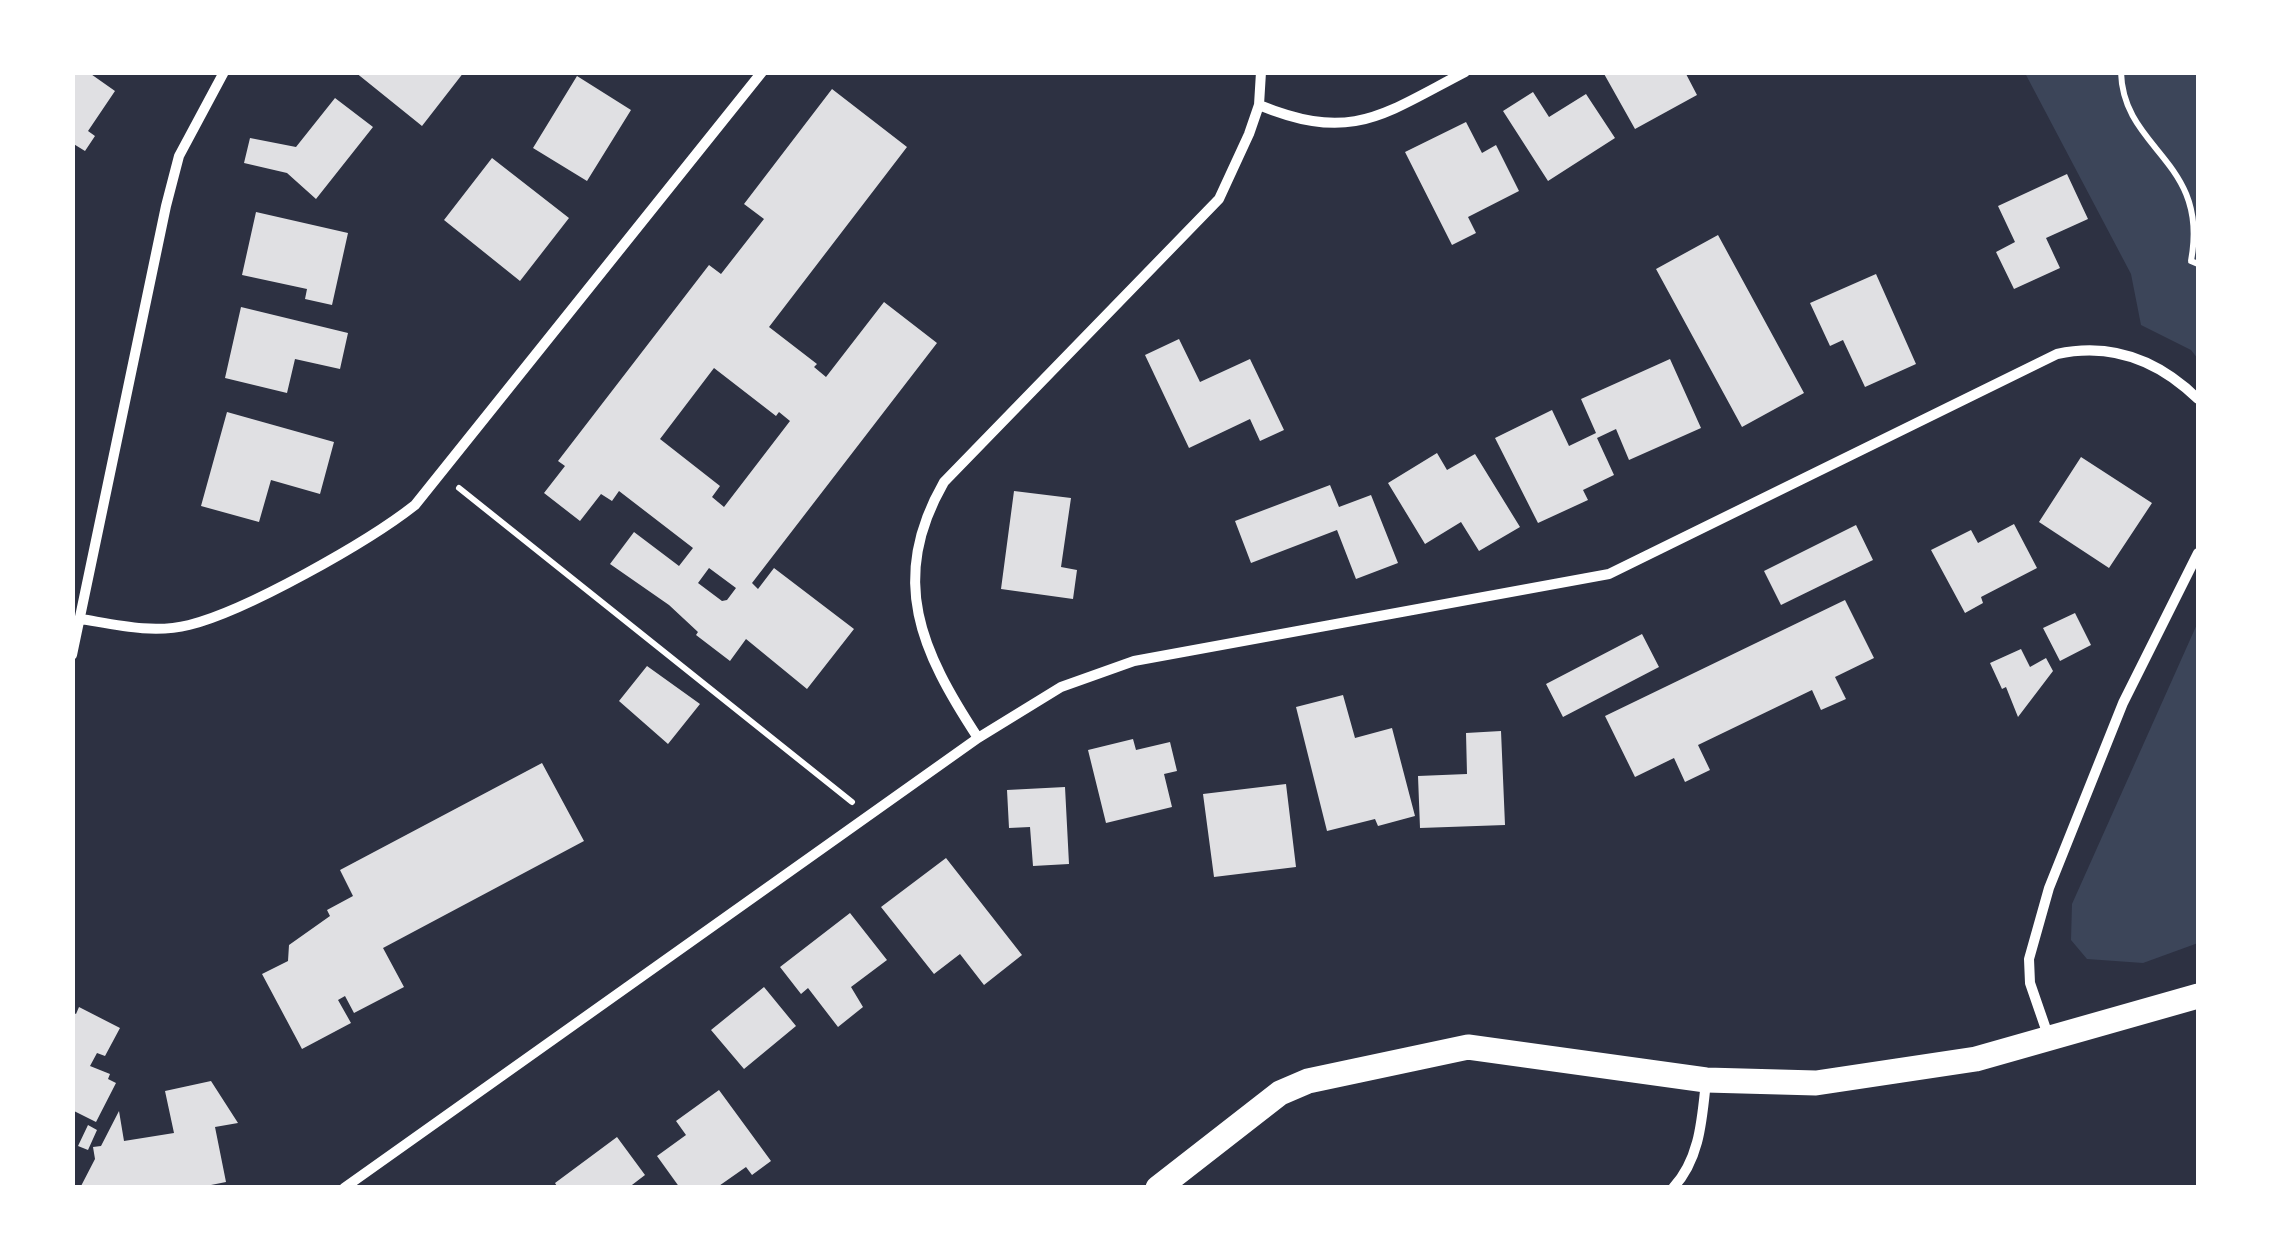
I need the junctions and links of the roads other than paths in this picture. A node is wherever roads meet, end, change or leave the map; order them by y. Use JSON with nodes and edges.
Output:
{"nodes":[{"id":1,"x":224,"y":72,"type":"edge"},
{"id":2,"x":762,"y":72,"type":"edge"},
{"id":3,"x":1261,"y":72,"type":"edge"},
{"id":4,"x":1465,"y":72,"type":"edge"},
{"id":5,"x":1258,"y":105,"type":"junction"},
{"id":6,"x":2198,"y":399,"type":"edge"},
{"id":7,"x":2198,"y":553,"type":"edge"},
{"id":8,"x":82,"y":619,"type":"junction"},
{"id":9,"x":72,"y":656,"type":"edge"},
{"id":10,"x":978,"y":738,"type":"junction"},
{"id":11,"x":2198,"y":996,"type":"edge"},
{"id":12,"x":2049,"y":1039,"type":"junction"},
{"id":13,"x":1706,"y":1080,"type":"junction"},
{"id":14,"x":344,"y":1188,"type":"edge"},
{"id":15,"x":1158,"y":1188,"type":"edge"},
{"id":16,"x":1673,"y":1188,"type":"edge"}],
"edges":[{"from":1,"to":8,"type":"street"},
{"from":2,"to":8,"type":"street"},
{"from":3,"to":5,"type":"street"},
{"from":4,"to":5,"type":"street"},
{"from":5,"to":10,"type":"street"},
{"from":6,"to":10,"type":"street"},
{"from":7,"to":12,"type":"street"},
{"from":8,"to":9,"type":"street"},
{"from":10,"to":14,"type":"street"},
{"from":11,"to":12,"type":"main road"},
{"from":12,"to":13,"type":"main road"},
{"from":13,"to":15,"type":"main road"},
{"from":13,"to":16,"type":"street"}]}
